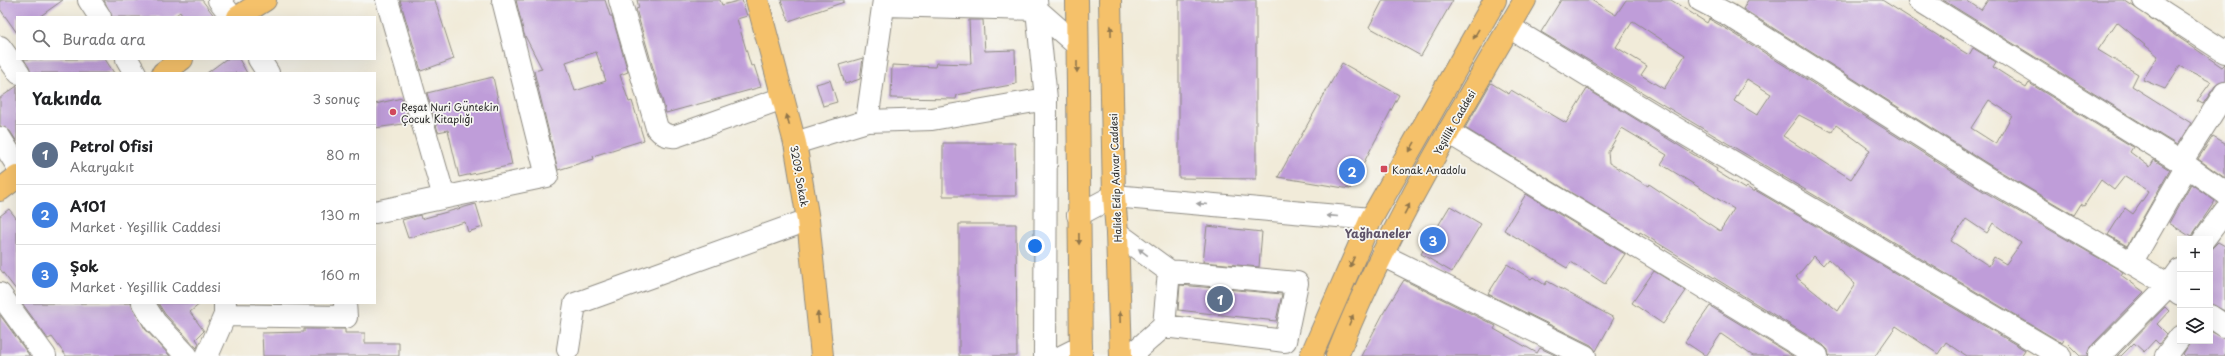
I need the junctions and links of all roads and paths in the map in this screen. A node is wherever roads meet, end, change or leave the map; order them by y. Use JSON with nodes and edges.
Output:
{"nodes":[{"id":1,"x":89,"y":0,"type":"edge"},
{"id":2,"x":219,"y":0,"type":"edge"},
{"id":3,"x":265,"y":0,"type":"edge"},
{"id":4,"x":387,"y":0,"type":"edge"},
{"id":5,"x":503,"y":0,"type":"edge"},
{"id":6,"x":620,"y":0,"type":"edge"},
{"id":7,"x":757,"y":0,"type":"edge"},
{"id":8,"x":1077,"y":0,"type":"edge"},
{"id":9,"x":1110,"y":0,"type":"edge"},
{"id":10,"x":1495,"y":0,"type":"edge"},
{"id":11,"x":1525,"y":0,"type":"edge"},
{"id":12,"x":1700,"y":0,"type":"edge"},
{"id":13,"x":1919,"y":0,"type":"edge"},
{"id":14,"x":2144,"y":0,"type":"edge"},
{"id":15,"x":884,"y":2,"type":"edge"},
{"id":16,"x":1036,"y":4,"type":"edge"},
{"id":17,"x":1733,"y":7,"type":"edge"},
{"id":18,"x":99,"y":16,"type":"edge"},
{"id":19,"x":231,"y":16,"type":"edge"},
{"id":20,"x":240,"y":16,"type":"edge"},
{"id":21,"x":1509,"y":27,"type":"junction"},
{"id":22,"x":1077,"y":45,"type":"junction"},
{"id":23,"x":0,"y":47,"type":"edge"},
{"id":24,"x":2225,"y":52,"type":"edge"},
{"id":25,"x":128,"y":60,"type":"edge"},
{"id":26,"x":181,"y":60,"type":"edge"},
{"id":27,"x":260,"y":60,"type":"edge"},
{"id":28,"x":18,"y":72,"type":"edge"},
{"id":29,"x":135,"y":72,"type":"edge"},
{"id":30,"x":164,"y":72,"type":"edge"},
{"id":31,"x":267,"y":72,"type":"edge"},
{"id":32,"x":2225,"y":93,"type":"edge"},
{"id":33,"x":783,"y":98,"type":"junction"},
{"id":34,"x":1046,"y":100,"type":"junction"},
{"id":35,"x":867,"y":121,"type":"junction"},
{"id":36,"x":1448,"y":132,"type":"junction"},
{"id":37,"x":0,"y":138,"type":"edge"},
{"id":38,"x":795,"y":143,"type":"junction"},
{"id":39,"x":16,"y":163,"type":"edge"},
{"id":40,"x":2184,"y":164,"type":"junction"},
{"id":41,"x":16,"y":178,"type":"edge"},
{"id":42,"x":0,"y":190,"type":"edge"},
{"id":43,"x":2225,"y":193,"type":"edge"},
{"id":44,"x":1114,"y":196,"type":"junction"},
{"id":45,"x":444,"y":197,"type":"junction"},
{"id":46,"x":2225,"y":211,"type":"edge"},
{"id":47,"x":376,"y":212,"type":"edge"},
{"id":48,"x":1078,"y":215,"type":"junction"},
{"id":49,"x":1371,"y":219,"type":"junction"},
{"id":50,"x":808,"y":220,"type":"junction"},
{"id":51,"x":1117,"y":233,"type":"junction"},
{"id":52,"x":2206,"y":236,"type":"edge"},
{"id":53,"x":1382,"y":255,"type":"junction"},
{"id":54,"x":2131,"y":263,"type":"junction"},
{"id":55,"x":1169,"y":271,"type":"junction"},
{"id":56,"x":2176,"y":283,"type":"edge"},
{"id":57,"x":0,"y":294,"type":"edge"},
{"id":58,"x":145,"y":304,"type":"edge"},
{"id":59,"x":344,"y":304,"type":"edge"},
{"id":60,"x":225,"y":309,"type":"edge"},
{"id":61,"x":2213,"y":318,"type":"edge"},
{"id":62,"x":1164,"y":326,"type":"junction"},
{"id":63,"x":2225,"y":326,"type":"edge"},
{"id":64,"x":2177,"y":341,"type":"edge"},
{"id":65,"x":568,"y":349,"type":"dead end"},
{"id":66,"x":1075,"y":353,"type":"edge"},
{"id":67,"x":40,"y":354,"type":"edge"},
{"id":68,"x":186,"y":356,"type":"edge"},
{"id":69,"x":207,"y":356,"type":"edge"},
{"id":70,"x":822,"y":356,"type":"edge"},
{"id":71,"x":1045,"y":356,"type":"edge"},
{"id":72,"x":1121,"y":356,"type":"edge"},
{"id":73,"x":1130,"y":356,"type":"edge"},
{"id":74,"x":1311,"y":356,"type":"edge"},
{"id":75,"x":1337,"y":356,"type":"edge"},
{"id":76,"x":1585,"y":356,"type":"edge"},
{"id":77,"x":1817,"y":356,"type":"edge"},
{"id":78,"x":2060,"y":356,"type":"edge"},
{"id":79,"x":2099,"y":356,"type":"edge"},
{"id":80,"x":2166,"y":356,"type":"edge"}],
"edges":[{"from":1,"to":18,"type":"street"},
{"from":2,"to":19,"type":"street"},
{"from":3,"to":20,"type":"main road"},
{"from":4,"to":45,"type":"street"},
{"from":5,"to":45,"type":"street"},
{"from":6,"to":33,"type":"street"},
{"from":7,"to":33,"type":"main road","name":"3209. Sokak"},
{"from":8,"to":22,"type":"main road"},
{"from":44,"to":9,"type":"main road","name":"Halide Edip Adıvar Caddesi","one_way":true},
{"from":10,"to":49,"type":"main road","one_way":true},
{"from":11,"to":21,"type":"main road","name":"Yeşillik Caddesi"},
{"from":12,"to":17,"type":"street"},
{"from":13,"to":40,"type":"street"},
{"from":14,"to":24,"type":"street"},
{"from":15,"to":16,"type":"street"},
{"from":15,"to":35,"type":"street"},
{"from":16,"to":22,"type":"street"},
{"from":16,"to":34,"type":"street"},
{"from":17,"to":54,"type":"street"},
{"from":21,"to":36,"type":"main road","name":"Yeşillik Caddesi"},
{"from":21,"to":78,"type":"street"},
{"from":22,"to":48,"type":"main road","one_way":true},
{"from":23,"to":28,"type":"street"},
{"from":25,"to":29,"type":"street"},
{"from":26,"to":30,"type":"main road"},
{"from":27,"to":31,"type":"street"},
{"from":32,"to":40,"type":"street"},
{"from":38,"to":33,"type":"main road","name":"3209. Sokak","one_way":true},
{"from":34,"to":35,"type":"street"},
{"from":34,"to":71,"type":"street"},
{"from":35,"to":38,"type":"street"},
{"from":53,"to":36,"type":"main road","name":"Yeşillik Caddesi","one_way":true},
{"from":36,"to":77,"type":"street"},
{"from":37,"to":39,"type":"street"},
{"from":38,"to":50,"type":"main road","name":"3209. Sokak"},
{"from":40,"to":43,"type":"street"},
{"from":40,"to":54,"type":"street"},
{"from":41,"to":42,"type":"main road"},
{"from":44,"to":48,"type":"street"},
{"from":49,"to":44,"type":"street","one_way":true},
{"from":44,"to":51,"type":"main road","name":"Halide Edip Adıvar Caddesi"},
{"from":45,"to":47,"type":"street"},
{"from":46,"to":52,"type":"street"},
{"from":48,"to":66,"type":"main road","one_way":true},
{"from":49,"to":53,"type":"main road"},
{"from":49,"to":74,"type":"main road","one_way":true},
{"from":50,"to":65,"type":"street"},
{"from":70,"to":50,"type":"main road","name":"3209. Sokak","one_way":true},
{"from":55,"to":51,"type":"street","one_way":true},
{"from":72,"to":51,"type":"main road","name":"Halide Edip Adıvar Caddesi","one_way":true},
{"from":75,"to":53,"type":"main road","name":"Yeşillik Caddesi","one_way":true},
{"from":53,"to":76,"type":"street"},
{"from":54,"to":56,"type":"street"},
{"from":55,"to":62,"type":"street"},
{"from":55,"to":62,"type":"street"},
{"from":56,"to":79,"type":"street"},
{"from":57,"to":67,"type":"street"},
{"from":58,"to":68,"type":"street"},
{"from":59,"to":60,"type":"street"},
{"from":60,"to":69,"type":"street"},
{"from":61,"to":63,"type":"street"},
{"from":62,"to":73,"type":"street"},
{"from":64,"to":80,"type":"street"}]}
